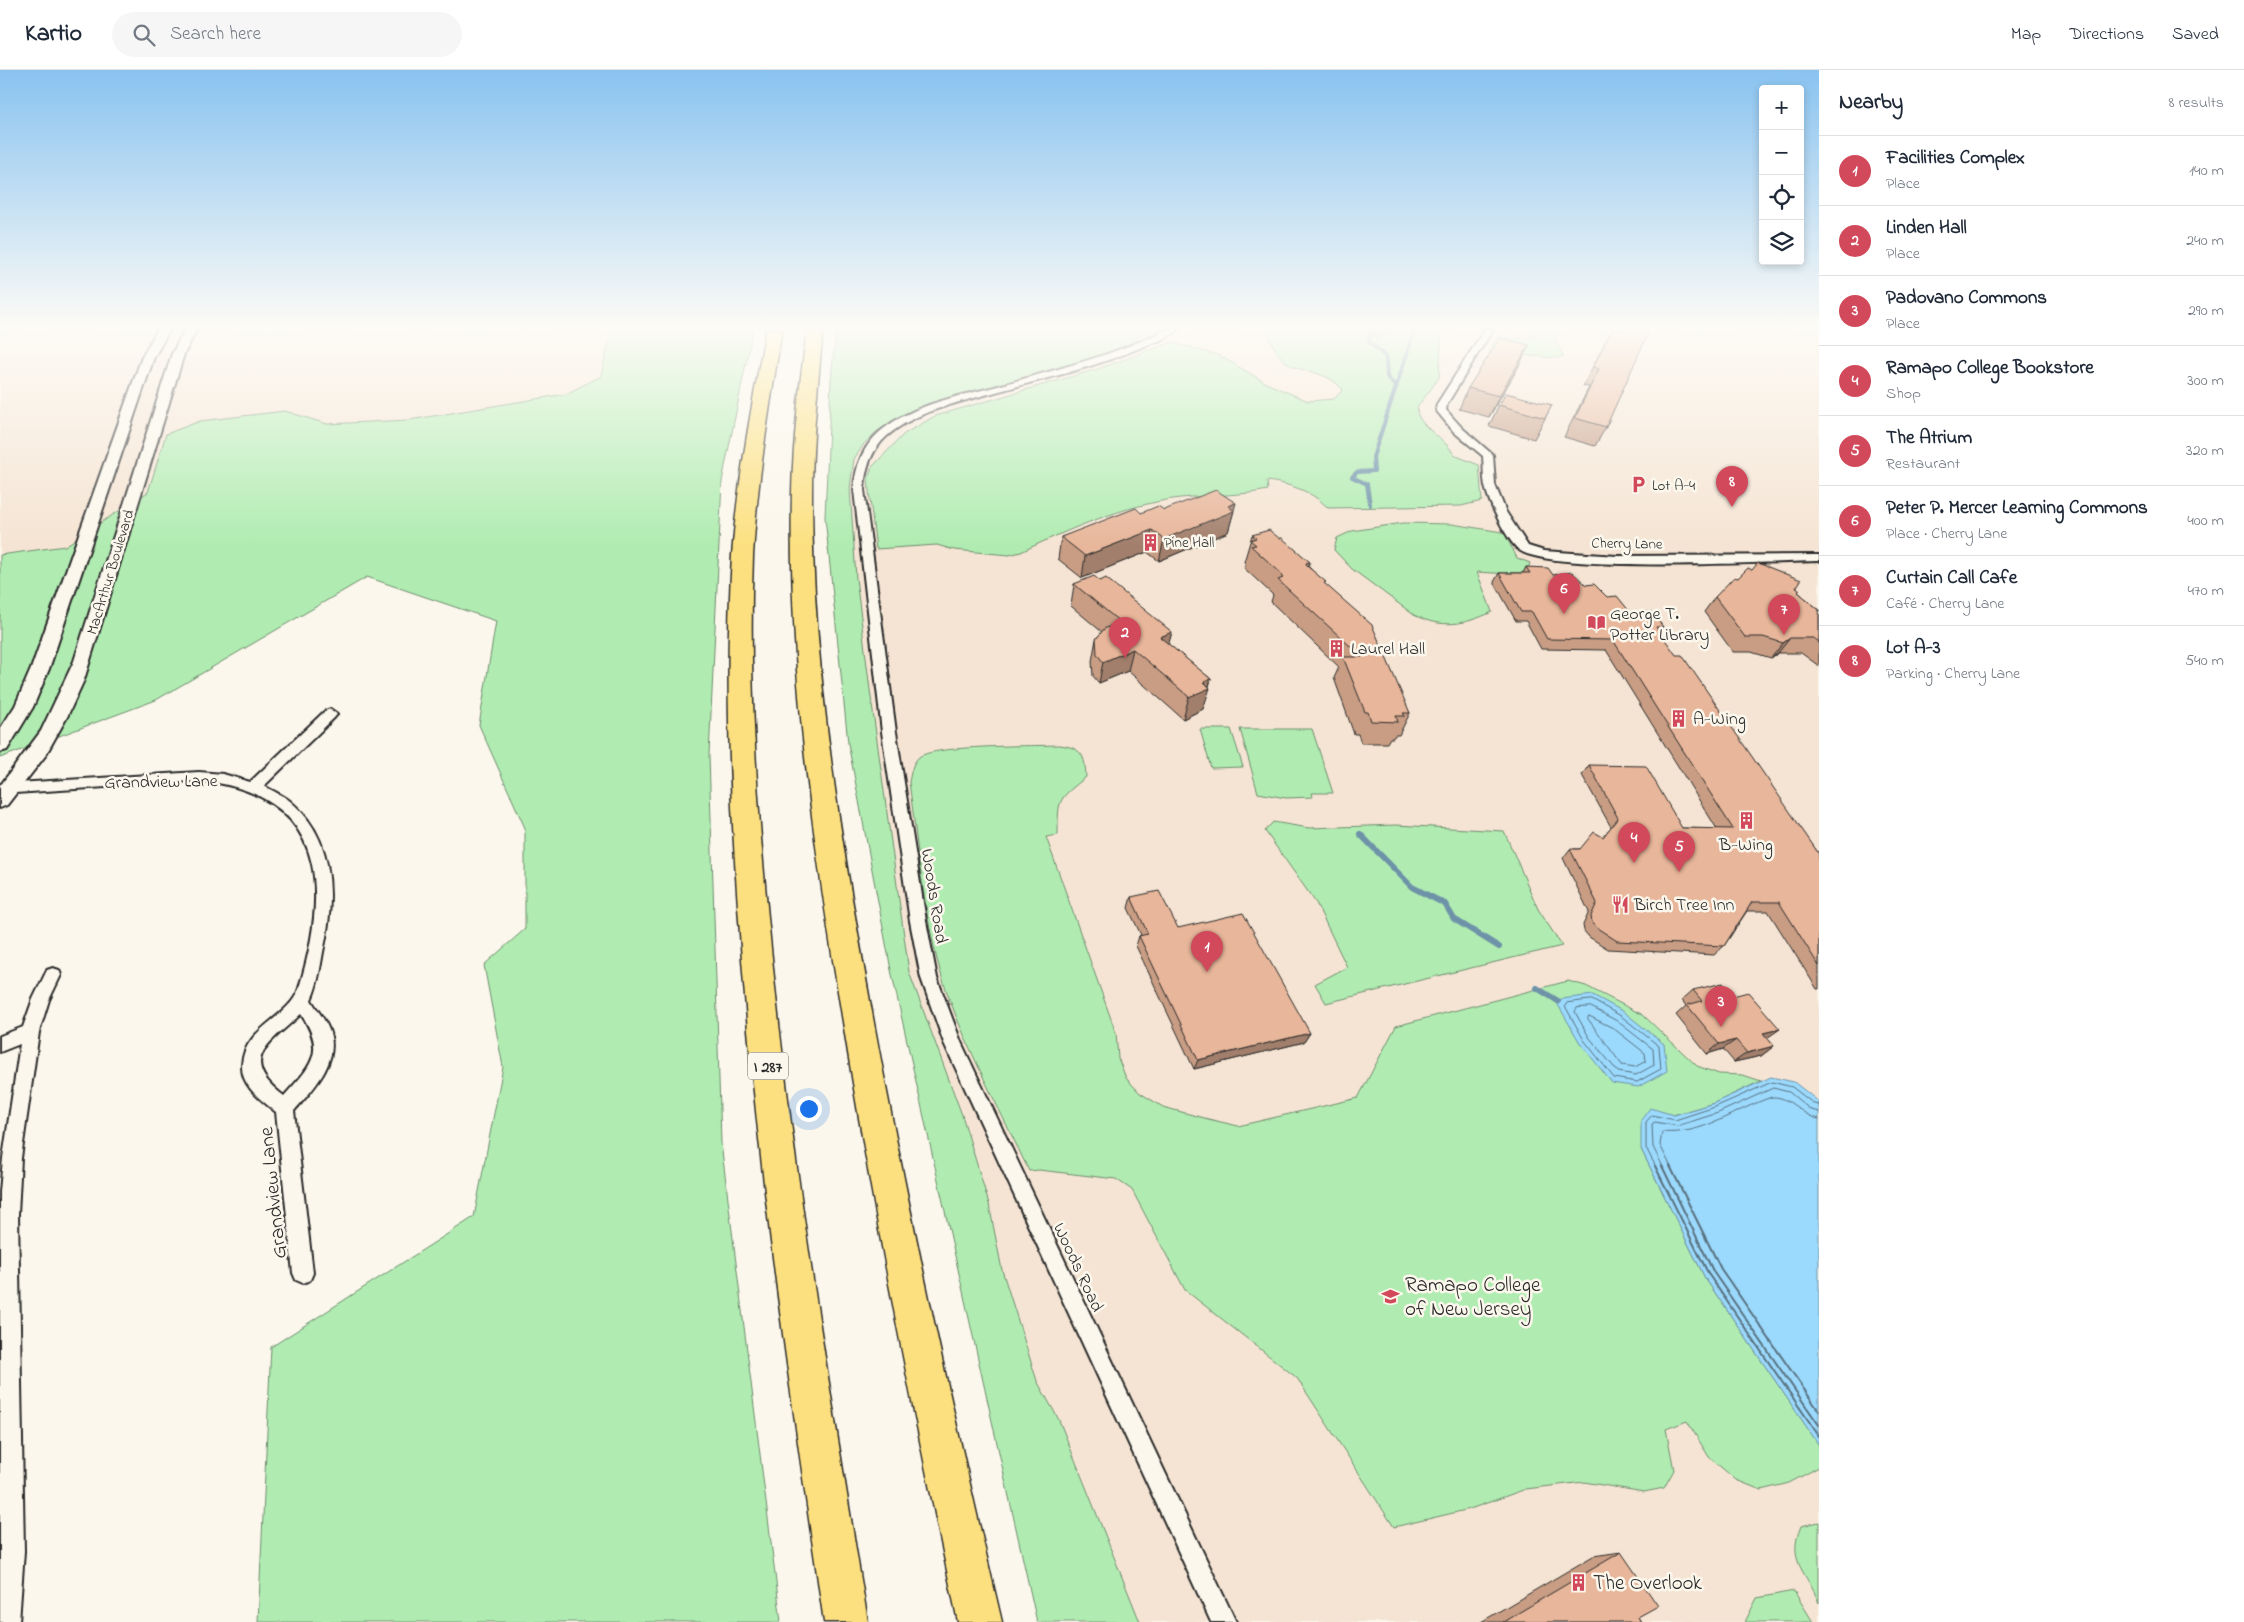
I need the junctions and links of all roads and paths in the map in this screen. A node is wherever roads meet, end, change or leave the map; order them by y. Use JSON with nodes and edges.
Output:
{"nodes":[{"id":1,"x":133,"y":401,"type":"edge"},
{"id":2,"x":163,"y":401,"type":"edge"},
{"id":3,"x":763,"y":401,"type":"edge"},
{"id":4,"x":808,"y":401,"type":"edge"},
{"id":5,"x":951,"y":401,"type":"edge"},
{"id":6,"x":1444,"y":401,"type":"edge"},
{"id":7,"x":1819,"y":558,"type":"edge"},
{"id":8,"x":330,"y":714,"type":"dead end"},
{"id":9,"x":0,"y":745,"type":"edge"},
{"id":10,"x":254,"y":788,"type":"junction"},
{"id":11,"x":3,"y":792,"type":"edge"},
{"id":12,"x":53,"y":976,"type":"dead end"},
{"id":13,"x":302,"y":1001,"type":"junction"},
{"id":14,"x":30,"y":1032,"type":"junction"},
{"id":15,"x":0,"y":1044,"type":"edge"},
{"id":16,"x":285,"y":1108,"type":"junction"},
{"id":17,"x":6,"y":1161,"type":"edge"},
{"id":18,"x":303,"y":1273,"type":"dead end"},
{"id":19,"x":7,"y":1622,"type":"edge"},
{"id":20,"x":846,"y":1622,"type":"edge"},
{"id":21,"x":980,"y":1622,"type":"edge"},
{"id":22,"x":1224,"y":1622,"type":"edge"}],
"edges":[{"from":1,"to":9,"type":"main road","name":"MacArthur Boulevard"},
{"from":2,"to":11,"type":"main road","name":"MacArthur Boulevard"},
{"from":3,"to":20,"type":"highway","number":"I 287"},
{"from":4,"to":21,"type":"highway"},
{"from":5,"to":22,"type":"street","name":"Woods Road"},
{"from":6,"to":7,"type":"street","name":"Cherry Lane"},
{"from":8,"to":10,"type":"street"},
{"from":10,"to":11,"type":"street","name":"Grandview Lane"},
{"from":10,"to":13,"type":"street","name":"Grandview Lane"},
{"from":12,"to":14,"type":"street"},
{"from":13,"to":16,"type":"street","name":"Grandview Lane"},
{"from":13,"to":16,"type":"street","name":"Grandview Lane"},
{"from":14,"to":15,"type":"street"},
{"from":14,"to":17,"type":"street"},
{"from":16,"to":18,"type":"street","name":"Grandview Lane"},
{"from":17,"to":19,"type":"street"}]}
